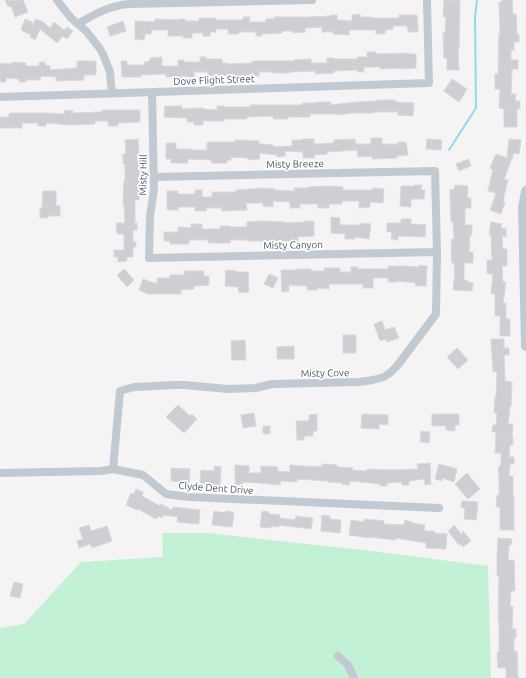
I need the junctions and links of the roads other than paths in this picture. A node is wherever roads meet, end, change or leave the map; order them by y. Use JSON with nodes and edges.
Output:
{"nodes":[{"id":1,"x":57,"y":0,"type":"edge"},
{"id":2,"x":312,"y":0,"type":"edge"},
{"id":3,"x":427,"y":0,"type":"edge"},
{"id":4,"x":78,"y":24,"type":"junction"},
{"id":5,"x":152,"y":92,"type":"junction"},
{"id":6,"x":112,"y":94,"type":"junction"},
{"id":7,"x":0,"y":97,"type":"edge"},
{"id":8,"x":435,"y":171,"type":"joint"},
{"id":9,"x":154,"y":177,"type":"junction"},
{"id":10,"x":526,"y":191,"type":"edge"},
{"id":11,"x":437,"y":252,"type":"junction"},
{"id":12,"x":149,"y":258,"type":"joint"},
{"id":13,"x":526,"y":327,"type":"edge"},
{"id":14,"x":526,"y":346,"type":"edge"},
{"id":15,"x":113,"y":469,"type":"junction"},
{"id":16,"x":0,"y":473,"type":"edge"},
{"id":17,"x":439,"y":508,"type":"dead end"},
{"id":18,"x":338,"y":656,"type":"dead end"},
{"id":19,"x":354,"y":678,"type":"edge"}],
"edges":[{"from":1,"to":4,"type":"street"},
{"from":2,"to":4,"type":"street"},
{"from":3,"to":5,"type":"street","name":"Dove Flight Street"},
{"from":4,"to":6,"type":"street"},
{"from":5,"to":6,"type":"street","name":"Dove Flight Street"},
{"from":5,"to":9,"type":"street","name":"Misty Hill"},
{"from":6,"to":7,"type":"street","name":"Dove Flight Street"},
{"from":8,"to":9,"type":"street","name":"Misty Breeze"},
{"from":8,"to":11,"type":"street","name":"Misty Cove"},
{"from":9,"to":12,"type":"street","name":"Misty Hill"},
{"from":10,"to":13,"type":"street"},
{"from":11,"to":12,"type":"street","name":"Misty Canyon"},
{"from":11,"to":15,"type":"street","name":"Misty Cove"},
{"from":13,"to":14,"type":"street"},
{"from":15,"to":16,"type":"street","name":"Clyde Dent Drive"},
{"from":15,"to":17,"type":"street","name":"Clyde Dent Drive"},
{"from":18,"to":19,"type":"street"}]}
